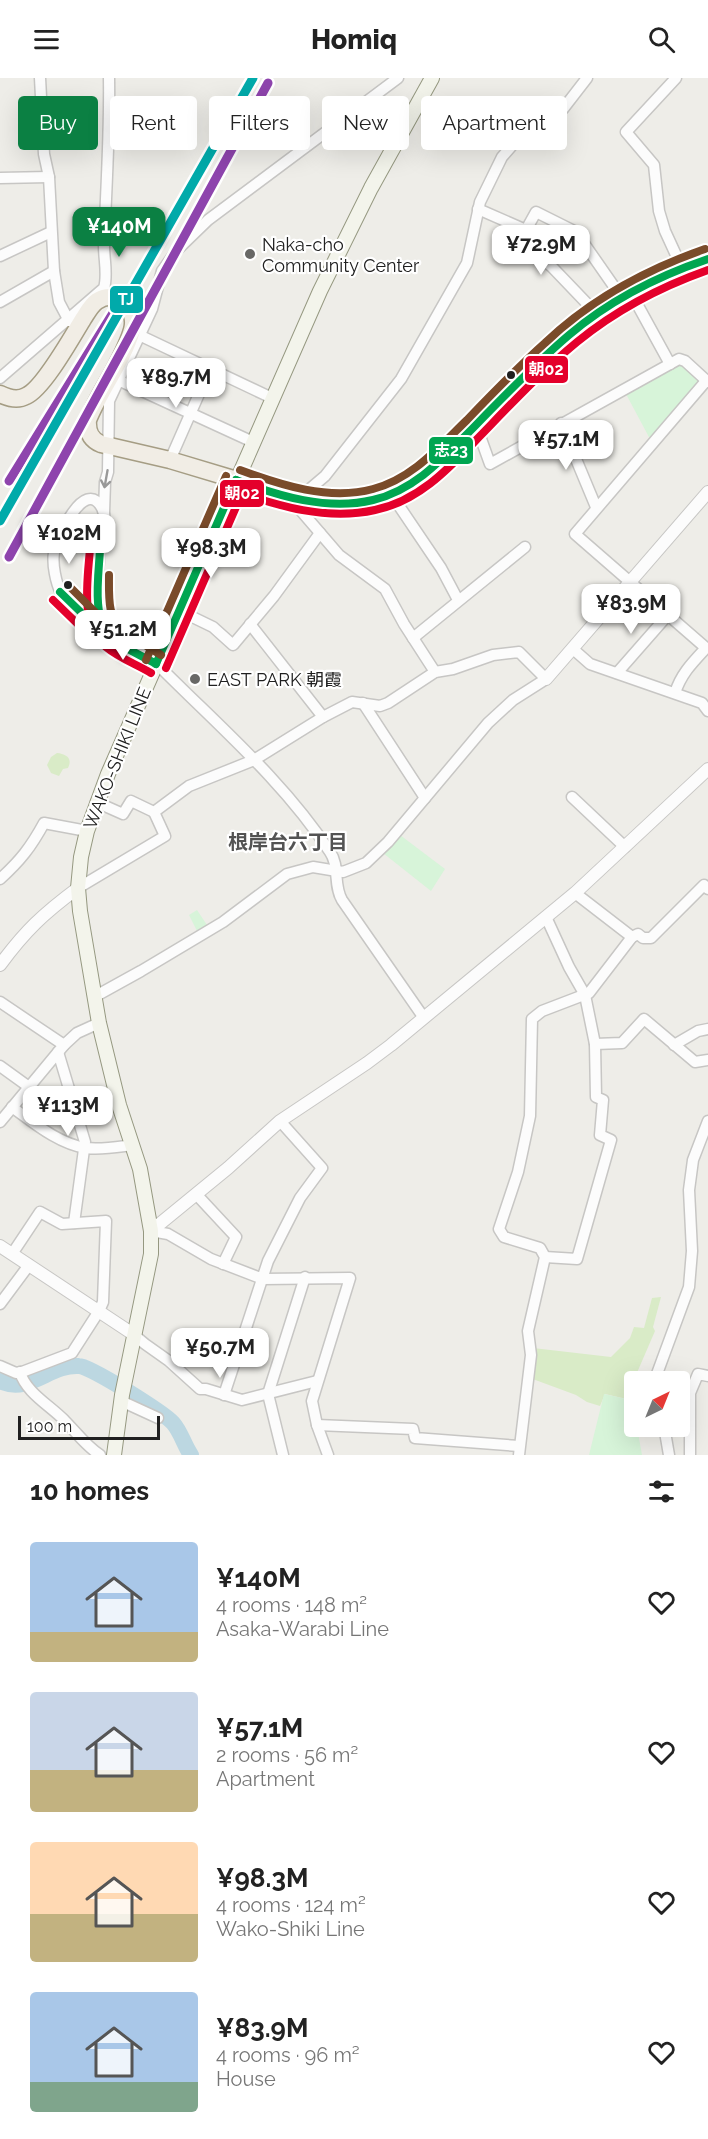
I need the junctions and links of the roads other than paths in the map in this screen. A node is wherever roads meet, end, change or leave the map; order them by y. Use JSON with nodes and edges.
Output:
{"nodes":[{"id":1,"x":40,"y":78,"type":"edge"},
{"id":2,"x":109,"y":78,"type":"edge"},
{"id":3,"x":398,"y":78,"type":"edge"},
{"id":4,"x":432,"y":78,"type":"edge"},
{"id":5,"x":587,"y":78,"type":"edge"},
{"id":6,"x":676,"y":78,"type":"edge"},
{"id":7,"x":49,"y":177,"type":"junction"},
{"id":8,"x":0,"y":178,"type":"edge"},
{"id":9,"x":478,"y":209,"type":"junction"},
{"id":10,"x":526,"y":230,"type":"junction"},
{"id":11,"x":51,"y":232,"type":"junction"},
{"id":12,"x":0,"y":256,"type":"edge"},
{"id":13,"x":708,"y":259,"type":"edge"},
{"id":14,"x":682,"y":268,"type":"junction"},
{"id":15,"x":54,"y":271,"type":"junction"},
{"id":16,"x":626,"y":295,"type":"junction"},
{"id":17,"x":0,"y":302,"type":"edge"},
{"id":18,"x":597,"y":314,"type":"junction"},
{"id":19,"x":69,"y":321,"type":"junction"},
{"id":20,"x":139,"y":335,"type":"junction"},
{"id":21,"x":670,"y":364,"type":"junction"},
{"id":22,"x":210,"y":369,"type":"junction"},
{"id":23,"x":0,"y":378,"type":"edge"},
{"id":24,"x":118,"y":380,"type":"junction"},
{"id":25,"x":707,"y":381,"type":"edge"},
{"id":26,"x":0,"y":394,"type":"edge"},
{"id":27,"x":272,"y":398,"type":"junction"},
{"id":28,"x":190,"y":413,"type":"junction"},
{"id":29,"x":561,"y":423,"type":"junction"},
{"id":30,"x":476,"y":425,"type":"junction"},
{"id":31,"x":253,"y":442,"type":"junction"},
{"id":32,"x":109,"y":446,"type":"junction"},
{"id":33,"x":170,"y":460,"type":"junction"},
{"id":34,"x":236,"y":480,"type":"junction"},
{"id":35,"x":391,"y":494,"type":"junction"},
{"id":36,"x":707,"y":496,"type":"edge"},
{"id":37,"x":298,"y":499,"type":"junction"},
{"id":38,"x":596,"y":507,"type":"junction"},
{"id":39,"x":104,"y":513,"type":"junction"},
{"id":40,"x":320,"y":532,"type":"junction"},
{"id":41,"x":525,"y":547,"type":"dead end"},
{"id":42,"x":629,"y":582,"type":"junction"},
{"id":43,"x":99,"y":599,"type":"junction"},
{"id":44,"x":458,"y":600,"type":"junction"},
{"id":45,"x":76,"y":609,"type":"junction"},
{"id":46,"x":180,"y":611,"type":"junction"},
{"id":47,"x":667,"y":616,"type":"junction"},
{"id":48,"x":250,"y":624,"type":"junction"},
{"id":49,"x":107,"y":633,"type":"junction"},
{"id":50,"x":413,"y":638,"type":"junction"},
{"id":51,"x":573,"y":649,"type":"junction"},
{"id":52,"x":156,"y":664,"type":"junction"},
{"id":53,"x":435,"y":672,"type":"junction"},
{"id":54,"x":617,"y":674,"type":"junction"},
{"id":55,"x":546,"y":679,"type":"junction"},
{"id":56,"x":675,"y":693,"type":"junction"},
{"id":57,"x":363,"y":703,"type":"junction"},
{"id":58,"x":708,"y":711,"type":"edge"},
{"id":59,"x":323,"y":717,"type":"junction"},
{"id":60,"x":254,"y":760,"type":"junction"},
{"id":61,"x":708,"y":769,"type":"edge"},
{"id":62,"x":572,"y":797,"type":"dead end"},
{"id":63,"x":425,"y":798,"type":"junction"},
{"id":64,"x":96,"y":802,"type":"junction"},
{"id":65,"x":154,"y":812,"type":"junction"},
{"id":66,"x":87,"y":831,"type":"junction"},
{"id":67,"x":625,"y":847,"type":"junction"},
{"id":68,"x":336,"y":871,"type":"junction"},
{"id":69,"x":0,"y":879,"type":"edge"},
{"id":70,"x":707,"y":884,"type":"edge"},
{"id":71,"x":78,"y":888,"type":"junction"},
{"id":72,"x":575,"y":893,"type":"junction"},
{"id":73,"x":546,"y":917,"type":"junction"},
{"id":74,"x":632,"y":937,"type":"junction"},
{"id":75,"x":0,"y":965,"type":"edge"},
{"id":76,"x":585,"y":995,"type":"junction"},
{"id":77,"x":94,"y":997,"type":"junction"},
{"id":78,"x":0,"y":1002,"type":"edge"},
{"id":79,"x":424,"y":1018,"type":"junction"},
{"id":80,"x":99,"y":1023,"type":"junction"},
{"id":81,"x":708,"y":1029,"type":"edge"},
{"id":82,"x":595,"y":1044,"type":"junction"},
{"id":83,"x":674,"y":1045,"type":"junction"},
{"id":84,"x":61,"y":1048,"type":"junction"},
{"id":85,"x":708,"y":1060,"type":"edge"},
{"id":86,"x":0,"y":1066,"type":"edge"},
{"id":87,"x":29,"y":1087,"type":"junction"},
{"id":88,"x":12,"y":1107,"type":"junction"},
{"id":89,"x":280,"y":1121,"type":"junction"},
{"id":90,"x":708,"y":1121,"type":"edge"},
{"id":91,"x":0,"y":1122,"type":"edge"},
{"id":92,"x":133,"y":1144,"type":"junction"},
{"id":93,"x":85,"y":1148,"type":"junction"},
{"id":94,"x":196,"y":1194,"type":"junction"},
{"id":95,"x":74,"y":1223,"type":"junction"},
{"id":96,"x":151,"y":1231,"type":"junction"},
{"id":97,"x":0,"y":1246,"type":"edge"},
{"id":98,"x":12,"y":1254,"type":"junction"},
{"id":99,"x":545,"y":1257,"type":"junction"},
{"id":100,"x":223,"y":1264,"type":"junction"},
{"id":101,"x":29,"y":1265,"type":"junction"},
{"id":102,"x":305,"y":1277,"type":"junction"},
{"id":103,"x":263,"y":1279,"type":"junction"},
{"id":104,"x":0,"y":1304,"type":"edge"},
{"id":105,"x":99,"y":1311,"type":"junction"},
{"id":106,"x":133,"y":1334,"type":"junction"},
{"id":107,"x":0,"y":1366,"type":"edge"},
{"id":108,"x":658,"y":1371,"type":"edge"},
{"id":109,"x":708,"y":1376,"type":"edge"},
{"id":110,"x":23,"y":1380,"type":"junction"},
{"id":111,"x":317,"y":1381,"type":"junction"},
{"id":112,"x":690,"y":1387,"type":"edge"},
{"id":113,"x":122,"y":1393,"type":"junction"},
{"id":114,"x":268,"y":1394,"type":"junction"},
{"id":115,"x":224,"y":1395,"type":"junction"},
{"id":116,"x":158,"y":1418,"type":"dead end"},
{"id":117,"x":317,"y":1425,"type":"junction"},
{"id":118,"x":666,"y":1437,"type":"edge"},
{"id":119,"x":688,"y":1437,"type":"edge"},
{"id":120,"x":519,"y":1450,"type":"edge"},
{"id":121,"x":100,"y":1455,"type":"edge"},
{"id":122,"x":114,"y":1455,"type":"edge"},
{"id":123,"x":283,"y":1455,"type":"edge"},
{"id":124,"x":328,"y":1455,"type":"edge"},
{"id":125,"x":669,"y":1455,"type":"edge"},
{"id":126,"x":690,"y":1455,"type":"edge"}],
"edges":[{"from":1,"to":7,"type":"street"},
{"from":2,"to":19,"type":"street"},
{"from":3,"to":20,"type":"street"},
{"from":4,"to":27,"type":"main road","name":"WAKO-SHIKI LINE"},
{"from":5,"to":9,"type":"street"},
{"from":6,"to":14,"type":"street"},
{"from":7,"to":8,"type":"street"},
{"from":7,"to":11,"type":"street"},
{"from":9,"to":10,"type":"street"},
{"from":9,"to":37,"type":"street"},
{"from":10,"to":16,"type":"street"},
{"from":10,"to":18,"type":"street"},
{"from":11,"to":12,"type":"street"},
{"from":11,"to":15,"type":"street"},
{"from":13,"to":14,"type":"main road"},
{"from":14,"to":16,"type":"main road"},
{"from":15,"to":17,"type":"street"},
{"from":15,"to":19,"type":"street"},
{"from":16,"to":18,"type":"main road"},
{"from":16,"to":21,"type":"street"},
{"from":18,"to":30,"type":"main road"},
{"from":19,"to":23,"type":"street"},
{"from":20,"to":22,"type":"street"},
{"from":20,"to":24,"type":"street"},
{"from":21,"to":25,"type":"street"},
{"from":21,"to":29,"type":"street"},
{"from":22,"to":27,"type":"street"},
{"from":22,"to":28,"type":"street"},
{"from":24,"to":28,"type":"street"},
{"from":24,"to":32,"type":"street"},
{"from":25,"to":38,"type":"street"},
{"from":26,"to":32,"type":"main road"},
{"from":27,"to":31,"type":"main road","name":"WAKO-SHIKI LINE"},
{"from":28,"to":31,"type":"street"},
{"from":28,"to":33,"type":"street"},
{"from":29,"to":30,"type":"street"},
{"from":29,"to":38,"type":"street"},
{"from":30,"to":35,"type":"main road"},
{"from":31,"to":34,"type":"main road","name":"WAKO-SHIKI LINE"},
{"from":32,"to":33,"type":"main road"},
{"from":32,"to":39,"type":"street","one_way":true},
{"from":33,"to":34,"type":"main road"},
{"from":34,"to":37,"type":"main road"},
{"from":34,"to":46,"type":"main road","name":"WAKO-SHIKI LINE"},
{"from":35,"to":37,"type":"main road"},
{"from":35,"to":44,"type":"street"},
{"from":36,"to":42,"type":"street"},
{"from":37,"to":40,"type":"street"},
{"from":38,"to":42,"type":"street"},
{"from":39,"to":43,"type":"street"},
{"from":39,"to":45,"type":"street"},
{"from":40,"to":48,"type":"street"},
{"from":40,"to":50,"type":"street"},
{"from":41,"to":44,"type":"street"},
{"from":42,"to":47,"type":"street"},
{"from":42,"to":51,"type":"street"},
{"from":43,"to":45,"type":"street"},
{"from":43,"to":49,"type":"street"},
{"from":44,"to":50,"type":"street"},
{"from":45,"to":49,"type":"street"},
{"from":46,"to":48,"type":"street"},
{"from":46,"to":52,"type":"main road","name":"WAKO-SHIKI LINE"},
{"from":47,"to":54,"type":"street"},
{"from":47,"to":56,"type":"street"},
{"from":48,"to":59,"type":"street"},
{"from":49,"to":52,"type":"street"},
{"from":50,"to":53,"type":"street"},
{"from":51,"to":54,"type":"street"},
{"from":51,"to":55,"type":"street"},
{"from":52,"to":60,"type":"street"},
{"from":52,"to":64,"type":"main road","name":"WAKO-SHIKI LINE"},
{"from":53,"to":55,"type":"street"},
{"from":53,"to":57,"type":"street"},
{"from":54,"to":56,"type":"street"},
{"from":55,"to":63,"type":"street"},
{"from":56,"to":58,"type":"street"},
{"from":57,"to":59,"type":"street"},
{"from":57,"to":63,"type":"street"},
{"from":59,"to":60,"type":"street"},
{"from":60,"to":65,"type":"street"},
{"from":60,"to":68,"type":"street"},
{"from":61,"to":67,"type":"street"},
{"from":62,"to":67,"type":"street"},
{"from":63,"to":68,"type":"street"},
{"from":64,"to":65,"type":"street"},
{"from":64,"to":66,"type":"main road","name":"WAKO-SHIKI LINE"},
{"from":65,"to":71,"type":"street"},
{"from":66,"to":69,"type":"street"},
{"from":66,"to":71,"type":"main road","name":"WAKO-SHIKI LINE"},
{"from":67,"to":72,"type":"street"},
{"from":68,"to":77,"type":"street"},
{"from":68,"to":79,"type":"street"},
{"from":70,"to":74,"type":"street"},
{"from":71,"to":75,"type":"street"},
{"from":71,"to":77,"type":"main road","name":"WAKO-SHIKI LINE"},
{"from":72,"to":73,"type":"street"},
{"from":72,"to":74,"type":"street"},
{"from":73,"to":76,"type":"street"},
{"from":73,"to":79,"type":"street"},
{"from":74,"to":76,"type":"street"},
{"from":76,"to":82,"type":"street"},
{"from":76,"to":99,"type":"street"},
{"from":77,"to":80,"type":"main road","name":"WAKO-SHIKI LINE"},
{"from":78,"to":84,"type":"street"},
{"from":79,"to":89,"type":"street"},
{"from":80,"to":84,"type":"street"},
{"from":80,"to":92,"type":"main road","name":"WAKO-SHIKI LINE"},
{"from":81,"to":83,"type":"street"},
{"from":82,"to":83,"type":"street"},
{"from":82,"to":99,"type":"street"},
{"from":83,"to":85,"type":"street"},
{"from":84,"to":87,"type":"street"},
{"from":84,"to":93,"type":"street"},
{"from":86,"to":87,"type":"street"},
{"from":87,"to":88,"type":"street"},
{"from":88,"to":91,"type":"street"},
{"from":88,"to":93,"type":"street"},
{"from":89,"to":94,"type":"street"},
{"from":89,"to":103,"type":"street"},
{"from":90,"to":108,"type":"street"},
{"from":92,"to":93,"type":"street"},
{"from":92,"to":96,"type":"main road","name":"WAKO-SHIKI LINE"},
{"from":93,"to":95,"type":"street"},
{"from":94,"to":96,"type":"street"},
{"from":94,"to":100,"type":"street"},
{"from":95,"to":98,"type":"street"},
{"from":95,"to":105,"type":"street"},
{"from":96,"to":100,"type":"street"},
{"from":96,"to":106,"type":"main road","name":"WAKO-SHIKI LINE"},
{"from":97,"to":98,"type":"street"},
{"from":98,"to":101,"type":"street"},
{"from":99,"to":120,"type":"street"},
{"from":100,"to":103,"type":"street"},
{"from":101,"to":104,"type":"street"},
{"from":101,"to":105,"type":"street"},
{"from":102,"to":103,"type":"street"},
{"from":102,"to":111,"type":"street"},
{"from":102,"to":114,"type":"street"},
{"from":103,"to":115,"type":"street"},
{"from":105,"to":106,"type":"street"},
{"from":105,"to":110,"type":"street"},
{"from":106,"to":113,"type":"main road","name":"WAKO-SHIKI LINE"},
{"from":106,"to":115,"type":"street"},
{"from":107,"to":110,"type":"street"},
{"from":109,"to":112,"type":"street"},
{"from":110,"to":121,"type":"street"},
{"from":111,"to":114,"type":"street"},
{"from":111,"to":117,"type":"street"},
{"from":113,"to":116,"type":"street"},
{"from":113,"to":122,"type":"main road"},
{"from":114,"to":115,"type":"street"},
{"from":114,"to":123,"type":"street"},
{"from":117,"to":120,"type":"street"},
{"from":117,"to":124,"type":"street"},
{"from":118,"to":125,"type":"street"},
{"from":119,"to":126,"type":"street"}]}
